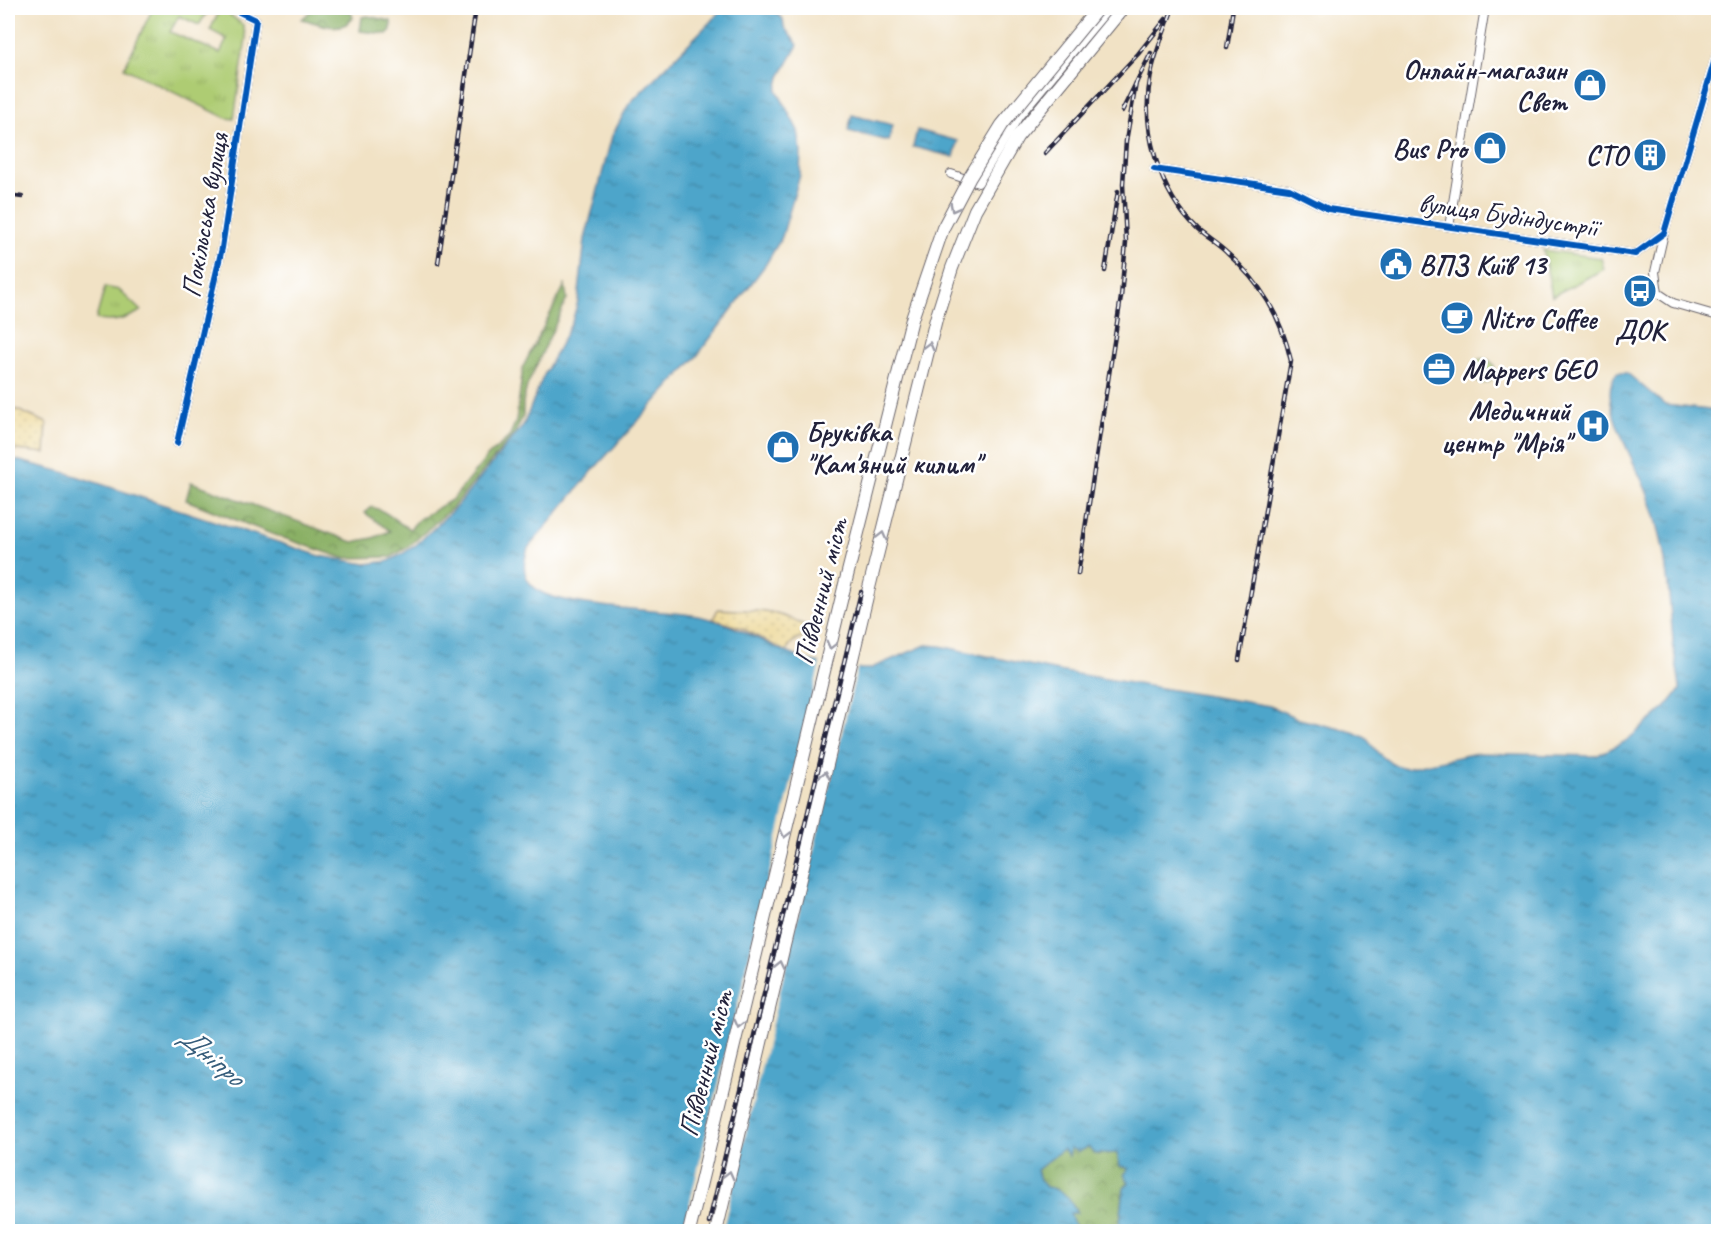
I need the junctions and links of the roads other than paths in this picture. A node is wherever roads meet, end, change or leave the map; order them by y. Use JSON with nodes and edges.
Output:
{"nodes":[{"id":1,"x":231,"y":8,"type":"edge"},
{"id":2,"x":1098,"y":8,"type":"edge"},
{"id":3,"x":1109,"y":8,"type":"edge"},
{"id":4,"x":1123,"y":8,"type":"edge"},
{"id":5,"x":1485,"y":8,"type":"edge"},
{"id":6,"x":1719,"y":49,"type":"edge"},
{"id":7,"x":1154,"y":169,"type":"dead end"},
{"id":8,"x":951,"y":174,"type":"dead end"},
{"id":9,"x":1449,"y":227,"type":"junction"},
{"id":10,"x":1664,"y":233,"type":"junction"},
{"id":11,"x":1719,"y":316,"type":"edge"},
{"id":12,"x":177,"y":444,"type":"dead end"},
{"id":13,"x":689,"y":1232,"type":"edge"},
{"id":14,"x":716,"y":1232,"type":"edge"}],
"edges":[{"from":1,"to":12,"type":"street","name":"Покільська вулиця"},
{"from":2,"to":13,"type":"highway","name":"Південний міст","one_way":true,"bridge":true},
{"from":3,"to":8,"type":"street"},
{"from":14,"to":4,"type":"highway","name":"Південний міст","one_way":true},
{"from":5,"to":9,"type":"street"},
{"from":6,"to":10,"type":"street"},
{"from":7,"to":9,"type":"street","name":"вулиця Будіндустрії"},
{"from":9,"to":10,"type":"street","name":"вулиця Будіндустрії"},
{"from":10,"to":11,"type":"street"}]}
